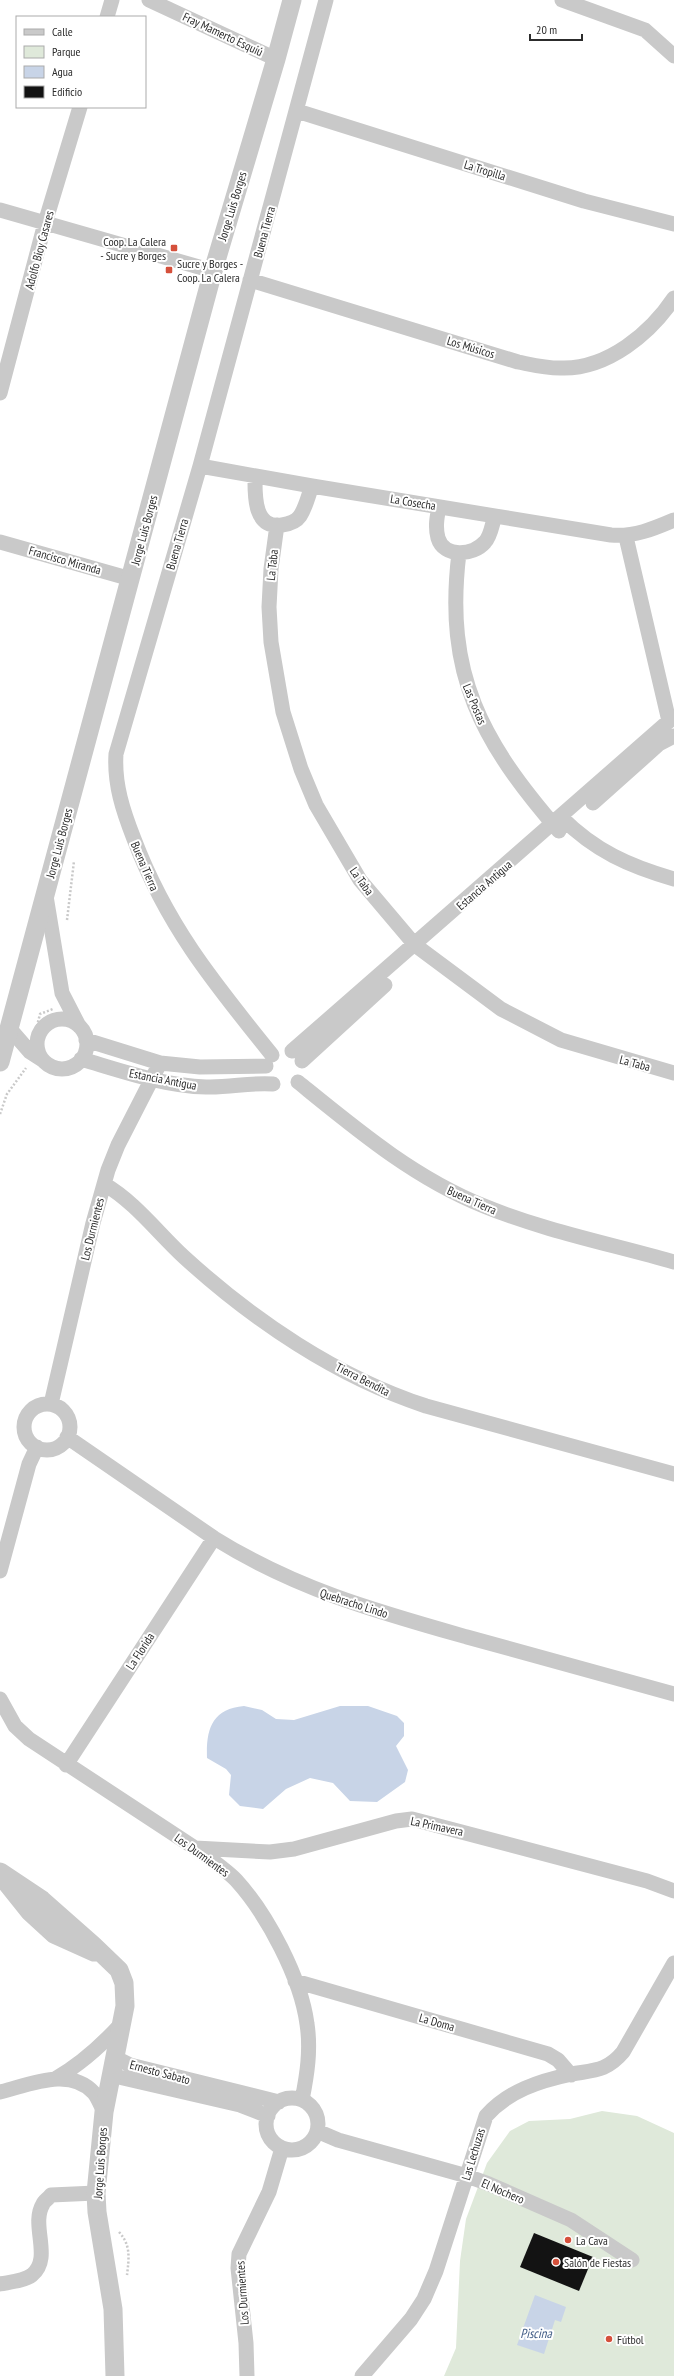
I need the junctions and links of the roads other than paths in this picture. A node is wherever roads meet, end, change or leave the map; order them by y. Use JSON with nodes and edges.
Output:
{"nodes":[{"id":1,"x":112,"y":0,"type":"edge"},
{"id":2,"x":149,"y":0,"type":"edge"},
{"id":3,"x":292,"y":0,"type":"edge"},
{"id":4,"x":326,"y":0,"type":"edge"},
{"id":5,"x":562,"y":0,"type":"edge"},
{"id":6,"x":107,"y":16,"type":"edge"},
{"id":7,"x":674,"y":56,"type":"edge"},
{"id":8,"x":276,"y":59,"type":"junction"},
{"id":9,"x":80,"y":108,"type":"edge"},
{"id":10,"x":297,"y":111,"type":"junction"},
{"id":11,"x":0,"y":210,"type":"edge"},
{"id":12,"x":46,"y":223,"type":"junction"},
{"id":13,"x":674,"y":224,"type":"edge"},
{"id":14,"x":213,"y":271,"type":"junction"},
{"id":15,"x":250,"y":280,"type":"junction"},
{"id":16,"x":674,"y":298,"type":"edge"},
{"id":17,"x":0,"y":393,"type":"edge"},
{"id":18,"x":200,"y":466,"type":"junction"},
{"id":19,"x":255,"y":476,"type":"junction"},
{"id":20,"x":312,"y":486,"type":"junction"},
{"id":21,"x":439,"y":506,"type":"junction"},
{"id":22,"x":495,"y":516,"type":"junction"},
{"id":23,"x":674,"y":520,"type":"edge"},
{"id":24,"x":277,"y":525,"type":"junction"},
{"id":25,"x":626,"y":536,"type":"junction"},
{"id":26,"x":0,"y":542,"type":"edge"},
{"id":27,"x":459,"y":554,"type":"junction"},
{"id":28,"x":131,"y":579,"type":"junction"},
{"id":29,"x":671,"y":724,"type":"edge"},
{"id":30,"x":674,"y":736,"type":"edge"},
{"id":31,"x":561,"y":825,"type":"junction"},
{"id":32,"x":674,"y":879,"type":"edge"},
{"id":33,"x":46,"y":893,"type":"junction"},
{"id":34,"x":419,"y":948,"type":"junction"},
{"id":35,"x":79,"y":1026,"type":"junction"},
{"id":36,"x":5,"y":1028,"type":"edge"},
{"id":37,"x":41,"y":1031,"type":"junction"},
{"id":38,"x":86,"y":1040,"type":"junction"},
{"id":39,"x":297,"y":1056,"type":"junction"},
{"id":40,"x":81,"y":1059,"type":"junction"},
{"id":41,"x":269,"y":1060,"type":"junction"},
{"id":42,"x":44,"y":1061,"type":"junction"},
{"id":43,"x":0,"y":1062,"type":"edge"},
{"id":44,"x":160,"y":1063,"type":"junction"},
{"id":45,"x":674,"y":1073,"type":"edge"},
{"id":46,"x":152,"y":1079,"type":"junction"},
{"id":47,"x":298,"y":1082,"type":"junction"},
{"id":48,"x":274,"y":1084,"type":"junction"},
{"id":49,"x":104,"y":1184,"type":"junction"},
{"id":50,"x":674,"y":1262,"type":"edge"},
{"id":51,"x":51,"y":1404,"type":"junction"},
{"id":52,"x":67,"y":1437,"type":"junction"},
{"id":53,"x":37,"y":1447,"type":"junction"},
{"id":54,"x":674,"y":1474,"type":"edge"},
{"id":55,"x":214,"y":1538,"type":"junction"},
{"id":56,"x":0,"y":1571,"type":"edge"},
{"id":57,"x":674,"y":1694,"type":"edge"},
{"id":58,"x":0,"y":1699,"type":"edge"},
{"id":59,"x":66,"y":1764,"type":"junction"},
{"id":60,"x":195,"y":1848,"type":"junction"},
{"id":61,"x":0,"y":1872,"type":"edge"},
{"id":62,"x":674,"y":1891,"type":"edge"},
{"id":63,"x":674,"y":1963,"type":"edge"},
{"id":64,"x":295,"y":1981,"type":"junction"},
{"id":65,"x":122,"y":2024,"type":"junction"},
{"id":66,"x":112,"y":2066,"type":"junction"},
{"id":67,"x":571,"y":2075,"type":"junction"},
{"id":68,"x":55,"y":2079,"type":"junction"},
{"id":69,"x":205,"y":2090,"type":"junction"},
{"id":70,"x":0,"y":2092,"type":"edge"},
{"id":71,"x":302,"y":2100,"type":"junction"},
{"id":72,"x":279,"y":2102,"type":"junction"},
{"id":73,"x":104,"y":2112,"type":"junction"},
{"id":74,"x":268,"y":2116,"type":"junction"},
{"id":75,"x":317,"y":2132,"type":"junction"},
{"id":76,"x":282,"y":2148,"type":"junction"},
{"id":77,"x":467,"y":2176,"type":"junction"},
{"id":78,"x":96,"y":2193,"type":"junction"},
{"id":79,"x":632,"y":2260,"type":"dead end"},
{"id":80,"x":0,"y":2284,"type":"edge"},
{"id":81,"x":115,"y":2376,"type":"edge"},
{"id":82,"x":247,"y":2376,"type":"edge"},
{"id":83,"x":362,"y":2376,"type":"edge"}],
"edges":[{"from":1,"to":6,"type":"street"},
{"from":2,"to":8,"type":"street","name":"Fray Mamerto Esquiú"},
{"from":3,"to":8,"type":"street","name":"Jorge Luis Borges"},
{"from":4,"to":10,"type":"street","name":"Buena Tierra"},
{"from":5,"to":7,"type":"street"},
{"from":8,"to":14,"type":"street","name":"Jorge Luis Borges"},
{"from":9,"to":12,"type":"street","name":"Adolfo Bioy Casares"},
{"from":10,"to":13,"type":"street","name":"La Tropilla"},
{"from":10,"to":15,"type":"street","name":"Buena Tierra"},
{"from":11,"to":12,"type":"street"},
{"from":12,"to":14,"type":"street"},
{"from":12,"to":17,"type":"street","name":"Adolfo Bioy Casares"},
{"from":14,"to":28,"type":"street","name":"Jorge Luis Borges"},
{"from":15,"to":16,"type":"street","name":"Los Músicos"},
{"from":15,"to":18,"type":"street","name":"Buena Tierra"},
{"from":18,"to":19,"type":"street","name":"La Cosecha"},
{"from":18,"to":41,"type":"street","name":"Buena Tierra"},
{"from":19,"to":20,"type":"street","name":"La Cosecha"},
{"from":19,"to":24,"type":"street"},
{"from":20,"to":21,"type":"street","name":"La Cosecha"},
{"from":20,"to":24,"type":"street"},
{"from":21,"to":22,"type":"street","name":"La Cosecha"},
{"from":21,"to":27,"type":"street"},
{"from":22,"to":25,"type":"street","name":"La Cosecha"},
{"from":22,"to":27,"type":"street"},
{"from":23,"to":25,"type":"street","name":"La Cosecha"},
{"from":24,"to":34,"type":"street","name":"La Taba"},
{"from":25,"to":29,"type":"street"},
{"from":26,"to":28,"type":"street","name":"Francisco Miranda"},
{"from":27,"to":31,"type":"street","name":"Las Postas"},
{"from":28,"to":33,"type":"street","name":"Jorge Luis Borges"},
{"from":29,"to":31,"type":"street","name":"Estancia Antigua"},
{"from":30,"to":31,"type":"street","name":"Estancia Antigua"},
{"from":31,"to":32,"type":"street","name":"Las Postas"},
{"from":31,"to":34,"type":"street","name":"Estancia Antigua"},
{"from":33,"to":35,"type":"street"},
{"from":33,"to":36,"type":"street","name":"Jorge Luis Borges"},
{"from":34,"to":39,"type":"street","name":"Estancia Antigua"},
{"from":34,"to":45,"type":"street","name":"La Taba"},
{"from":35,"to":37,"type":"street"},
{"from":35,"to":38,"type":"street"},
{"from":36,"to":37,"type":"street"},
{"from":36,"to":42,"type":"street"},
{"from":36,"to":43,"type":"street","name":"Jorge Luis Borges"},
{"from":37,"to":42,"type":"street"},
{"from":38,"to":40,"type":"street"},
{"from":38,"to":44,"type":"street","name":"Estancia Antigua"},
{"from":39,"to":41,"type":"street"},
{"from":39,"to":47,"type":"street"},
{"from":40,"to":42,"type":"street"},
{"from":40,"to":46,"type":"street","name":"Estancia Antigua"},
{"from":41,"to":44,"type":"street","name":"Estancia Antigua"},
{"from":41,"to":48,"type":"street"},
{"from":44,"to":46,"type":"street","name":"Los Durmientes"},
{"from":46,"to":48,"type":"street","name":"Estancia Antigua"},
{"from":46,"to":49,"type":"street","name":"Los Durmientes"},
{"from":47,"to":48,"type":"street"},
{"from":47,"to":50,"type":"street","name":"Buena Tierra"},
{"from":49,"to":51,"type":"street","name":"Los Durmientes"},
{"from":49,"to":54,"type":"street","name":"Tierra Bendita"},
{"from":51,"to":52,"type":"street"},
{"from":51,"to":53,"type":"street"},
{"from":52,"to":53,"type":"street"},
{"from":52,"to":55,"type":"street","name":"Quebracho Lindo"},
{"from":53,"to":56,"type":"street"},
{"from":55,"to":57,"type":"street","name":"Quebracho Lindo"},
{"from":55,"to":59,"type":"street","name":"La Florida"},
{"from":58,"to":59,"type":"street","name":"Los Durmientes"},
{"from":59,"to":60,"type":"street","name":"Los Durmientes"},
{"from":60,"to":62,"type":"street","name":"La Primavera"},
{"from":60,"to":64,"type":"street","name":"Los Durmientes"},
{"from":61,"to":65,"type":"street","name":"Jorge Luis Borges"},
{"from":63,"to":67,"type":"street","name":"Las Lechuzas"},
{"from":64,"to":67,"type":"street","name":"La Doma"},
{"from":64,"to":71,"type":"street","name":"Los Durmientes"},
{"from":65,"to":66,"type":"street","name":"Jorge Luis Borges"},
{"from":65,"to":68,"type":"street"},
{"from":66,"to":69,"type":"street","name":"Ernesto Sabato"},
{"from":66,"to":73,"type":"street","name":"Jorge Luis Borges"},
{"from":67,"to":77,"type":"street","name":"Las Lechuzas"},
{"from":68,"to":70,"type":"street"},
{"from":68,"to":73,"type":"street"},
{"from":69,"to":72,"type":"street"},
{"from":69,"to":74,"type":"street"},
{"from":71,"to":72,"type":"street"},
{"from":71,"to":75,"type":"street"},
{"from":72,"to":74,"type":"street"},
{"from":73,"to":78,"type":"street","name":"Jorge Luis Borges"},
{"from":74,"to":76,"type":"street"},
{"from":75,"to":76,"type":"street"},
{"from":75,"to":77,"type":"street","name":"El Nochero"},
{"from":76,"to":82,"type":"street","name":"Los Durmientes"},
{"from":77,"to":79,"type":"street","name":"El Nochero"},
{"from":77,"to":83,"type":"street","name":"Las Lechuzas"},
{"from":78,"to":80,"type":"street"},
{"from":78,"to":81,"type":"street","name":"Jorge Luis Borges"}]}
